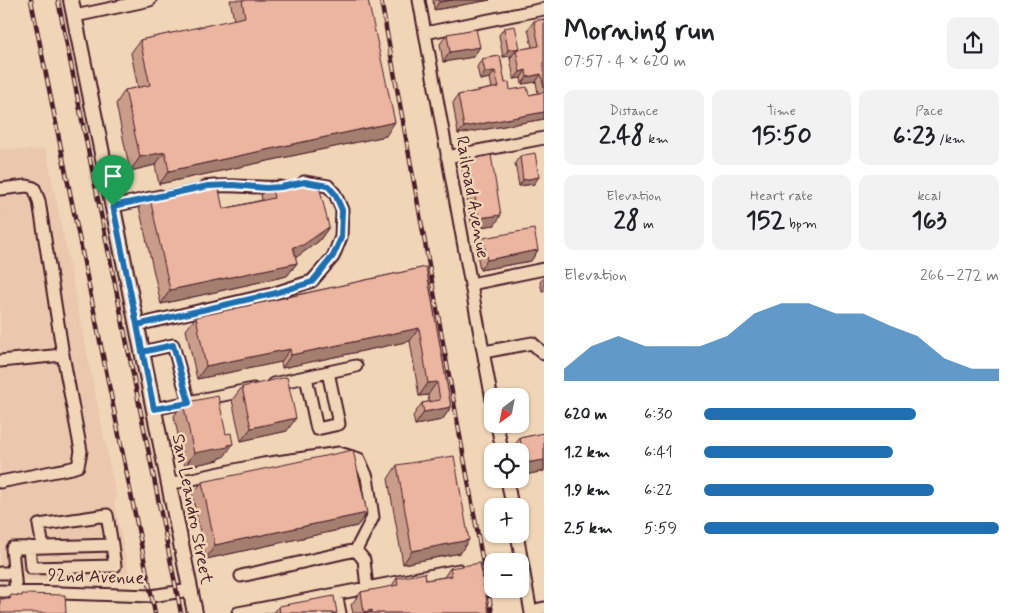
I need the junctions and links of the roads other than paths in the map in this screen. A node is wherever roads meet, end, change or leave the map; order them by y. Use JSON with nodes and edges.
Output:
{"nodes":[{"id":1,"x":71,"y":0,"type":"edge"},
{"id":2,"x":150,"y":0,"type":"edge"},
{"id":3,"x":419,"y":0,"type":"edge"},
{"id":4,"x":544,"y":9,"type":"edge"},
{"id":5,"x":75,"y":16,"type":"junction"},
{"id":6,"x":425,"y":33,"type":"junction"},
{"id":7,"x":544,"y":138,"type":"edge"},
{"id":8,"x":448,"y":157,"type":"junction"},
{"id":9,"x":0,"y":189,"type":"edge"},
{"id":10,"x":190,"y":190,"type":"edge"},
{"id":11,"x":172,"y":193,"type":"edge"},
{"id":12,"x":113,"y":206,"type":"junction"},
{"id":13,"x":544,"y":269,"type":"edge"},
{"id":14,"x":471,"y":284,"type":"junction"},
{"id":15,"x":137,"y":325,"type":"junction"},
{"id":16,"x":142,"y":352,"type":"junction"},
{"id":17,"x":484,"y":352,"type":"junction"},
{"id":18,"x":544,"y":354,"type":"edge"},
{"id":19,"x":63,"y":355,"type":"junction"},
{"id":20,"x":0,"y":361,"type":"edge"},
{"id":21,"x":356,"y":366,"type":"dead end"},
{"id":22,"x":328,"y":372,"type":"junction"},
{"id":23,"x":306,"y":376,"type":"junction"},
{"id":24,"x":490,"y":388,"type":"edge"},
{"id":25,"x":189,"y":403,"type":"junction"},
{"id":26,"x":154,"y":409,"type":"junction"},
{"id":27,"x":0,"y":482,"type":"edge"},
{"id":28,"x":169,"y":484,"type":"junction"},
{"id":29,"x":519,"y":543,"type":"edge"},
{"id":30,"x":112,"y":545,"type":"junction"},
{"id":31,"x":29,"y":547,"type":"junction"},
{"id":32,"x":42,"y":547,"type":"junction"},
{"id":33,"x":356,"y":550,"type":"junction"},
{"id":34,"x":459,"y":570,"type":"edge"},
{"id":35,"x":0,"y":573,"type":"edge"},
{"id":36,"x":14,"y":573,"type":"junction"},
{"id":37,"x":241,"y":576,"type":"dead end"},
{"id":38,"x":368,"y":588,"type":"junction"},
{"id":39,"x":190,"y":590,"type":"junction"},
{"id":40,"x":0,"y":591,"type":"edge"},
{"id":41,"x":16,"y":591,"type":"junction"},
{"id":42,"x":336,"y":594,"type":"junction"},
{"id":43,"x":544,"y":608,"type":"edge"},
{"id":44,"x":531,"y":612,"type":"edge"},
{"id":45,"x":195,"y":613,"type":"edge"},
{"id":46,"x":238,"y":613,"type":"edge"},
{"id":47,"x":340,"y":613,"type":"edge"}],
"edges":[{"from":1,"to":5,"type":"main road","name":"San Leandro Street"},
{"from":2,"to":5,"type":"street"},
{"from":3,"to":6,"type":"street","name":"Railroad Avenue"},
{"from":4,"to":6,"type":"street"},
{"from":5,"to":12,"type":"main road","name":"San Leandro Street"},
{"from":6,"to":8,"type":"street","name":"Railroad Avenue"},
{"from":7,"to":8,"type":"street"},
{"from":8,"to":14,"type":"street","name":"Railroad Avenue"},
{"from":9,"to":19,"type":"street"},
{"from":10,"to":15,"type":"street"},
{"from":11,"to":12,"type":"street"},
{"from":12,"to":15,"type":"main road","name":"San Leandro Street"},
{"from":13,"to":14,"type":"street"},
{"from":14,"to":17,"type":"street","name":"Railroad Avenue"},
{"from":15,"to":16,"type":"main road","name":"San Leandro Street"},
{"from":16,"to":25,"type":"street"},
{"from":16,"to":26,"type":"main road","name":"San Leandro Street"},
{"from":17,"to":18,"type":"street"},
{"from":17,"to":24,"type":"street","name":"Railroad Avenue"},
{"from":19,"to":20,"type":"street"},
{"from":19,"to":27,"type":"street"},
{"from":21,"to":22,"type":"street"},
{"from":22,"to":23,"type":"street"},
{"from":22,"to":23,"type":"street"},
{"from":23,"to":25,"type":"street"},
{"from":25,"to":26,"type":"street"},
{"from":26,"to":28,"type":"main road","name":"San Leandro Street"},
{"from":28,"to":33,"type":"street"},
{"from":28,"to":39,"type":"main road","name":"San Leandro Street"},
{"from":29,"to":44,"type":"street"},
{"from":30,"to":31,"type":"street"},
{"from":30,"to":32,"type":"street"},
{"from":30,"to":32,"type":"street"},
{"from":31,"to":32,"type":"street"},
{"from":31,"to":36,"type":"street"},
{"from":33,"to":37,"type":"street"},
{"from":33,"to":38,"type":"street"},
{"from":34,"to":38,"type":"street"},
{"from":35,"to":36,"type":"street"},
{"from":36,"to":41,"type":"street"},
{"from":38,"to":42,"type":"street"},
{"from":39,"to":41,"type":"street","name":"92nd Avenue"},
{"from":39,"to":45,"type":"main road","name":"San Leandro Street"},
{"from":40,"to":41,"type":"street","name":"92nd Avenue"},
{"from":42,"to":46,"type":"street"},
{"from":42,"to":47,"type":"street"},
{"from":43,"to":44,"type":"street"}]}
